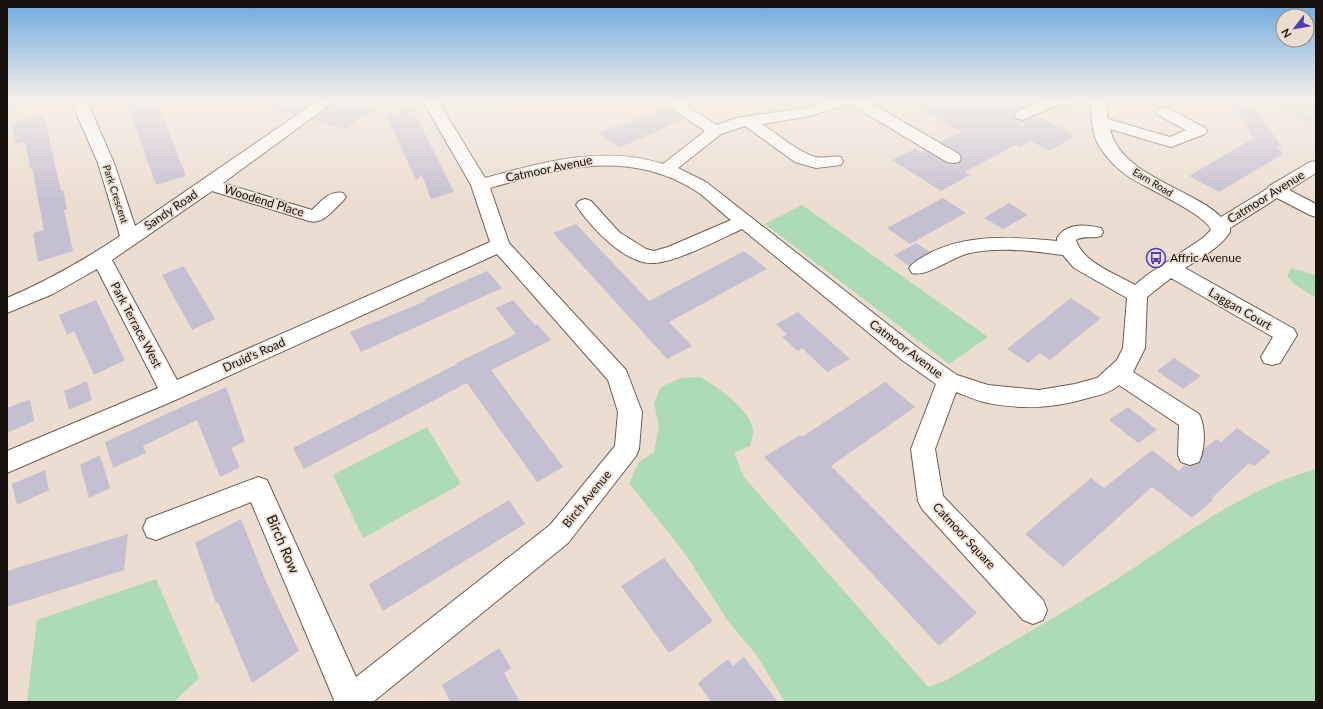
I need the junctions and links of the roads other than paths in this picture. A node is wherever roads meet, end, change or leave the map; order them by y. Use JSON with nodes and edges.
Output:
{"nodes":[{"id":1,"x":93,"y":134,"type":"edge"},
{"id":2,"x":281,"y":134,"type":"edge"},
{"id":3,"x":451,"y":134,"type":"edge"},
{"id":4,"x":711,"y":134,"type":"edge"},
{"id":5,"x":767,"y":134,"type":"edge"},
{"id":6,"x":912,"y":134,"type":"edge"},
{"id":7,"x":1104,"y":134,"type":"edge"},
{"id":8,"x":1143,"y":134,"type":"edge"},
{"id":9,"x":1190,"y":134,"type":"edge"},
{"id":10,"x":953,"y":158,"type":"dead end"},
{"id":11,"x":835,"y":161,"type":"dead end"},
{"id":12,"x":1316,"y":166,"type":"edge"},
{"id":13,"x":667,"y":169,"type":"junction"},
{"id":14,"x":209,"y":184,"type":"junction"},
{"id":15,"x":480,"y":185,"type":"junction"},
{"id":16,"x":1275,"y":190,"type":"junction"},
{"id":17,"x":337,"y":197,"type":"dead end"},
{"id":18,"x":585,"y":205,"type":"dead end"},
{"id":19,"x":1316,"y":211,"type":"edge"},
{"id":20,"x":744,"y":221,"type":"junction"},
{"id":21,"x":1220,"y":226,"type":"junction"},
{"id":22,"x":1094,"y":232,"type":"dead end"},
{"id":23,"x":130,"y":238,"type":"junction"},
{"id":24,"x":500,"y":245,"type":"junction"},
{"id":25,"x":1069,"y":249,"type":"junction"},
{"id":26,"x":101,"y":258,"type":"junction"},
{"id":27,"x":919,"y":268,"type":"dead end"},
{"id":28,"x":1170,"y":269,"type":"junction"},
{"id":29,"x":1137,"y":295,"type":"junction"},
{"id":30,"x":7,"y":306,"type":"edge"},
{"id":31,"x":1272,"y":357,"type":"dead end"},
{"id":32,"x":1118,"y":373,"type":"junction"},
{"id":33,"x":949,"y":381,"type":"junction"},
{"id":34,"x":172,"y":392,"type":"junction"},
{"id":35,"x":1190,"y":455,"type":"dead end"},
{"id":36,"x":7,"y":462,"type":"edge"},
{"id":37,"x":156,"y":528,"type":"dead end"},
{"id":38,"x":1033,"y":610,"type":"dead end"},
{"id":39,"x":350,"y":701,"type":"edge"}],
"edges":[{"from":1,"to":23,"type":"street","name":"Park Crescent"},
{"from":2,"to":14,"type":"street","name":"Sandy Road"},
{"from":3,"to":15,"type":"street"},
{"from":4,"to":13,"type":"street"},
{"from":5,"to":11,"type":"street"},
{"from":6,"to":10,"type":"street"},
{"from":7,"to":21,"type":"street","name":"Earn Road"},
{"from":8,"to":9,"type":"street"},
{"from":12,"to":16,"type":"street","name":"Catmoor Avenue"},
{"from":13,"to":15,"type":"street","name":"Catmoor Avenue"},
{"from":13,"to":20,"type":"street","name":"Catmoor Avenue"},
{"from":14,"to":17,"type":"street","name":"Woodend Place"},
{"from":14,"to":23,"type":"street","name":"Sandy Road"},
{"from":15,"to":24,"type":"street"},
{"from":16,"to":19,"type":"street"},
{"from":16,"to":21,"type":"street","name":"Catmoor Avenue"},
{"from":18,"to":20,"type":"street"},
{"from":20,"to":33,"type":"street","name":"Catmoor Avenue"},
{"from":21,"to":28,"type":"street","name":"Catmoor Avenue"},
{"from":22,"to":25,"type":"street"},
{"from":23,"to":26,"type":"street","name":"Sandy Road"},
{"from":24,"to":34,"type":"street","name":"Druid's Road"},
{"from":24,"to":39,"type":"street","name":"Birch Avenue"},
{"from":25,"to":27,"type":"street"},
{"from":25,"to":29,"type":"street"},
{"from":26,"to":30,"type":"street","name":"Sandy Road"},
{"from":26,"to":34,"type":"street","name":"Park Terrace West"},
{"from":28,"to":29,"type":"street","name":"Catmoor Avenue"},
{"from":28,"to":31,"type":"street","name":"Laggan Court"},
{"from":29,"to":32,"type":"street","name":"Catmoor Avenue"},
{"from":32,"to":33,"type":"street","name":"Catmoor Avenue"},
{"from":32,"to":35,"type":"street"},
{"from":33,"to":38,"type":"street","name":"Catmoor Square"},
{"from":34,"to":36,"type":"street","name":"Druid's Road"},
{"from":37,"to":39,"type":"street","name":"Birch Row"}]}
